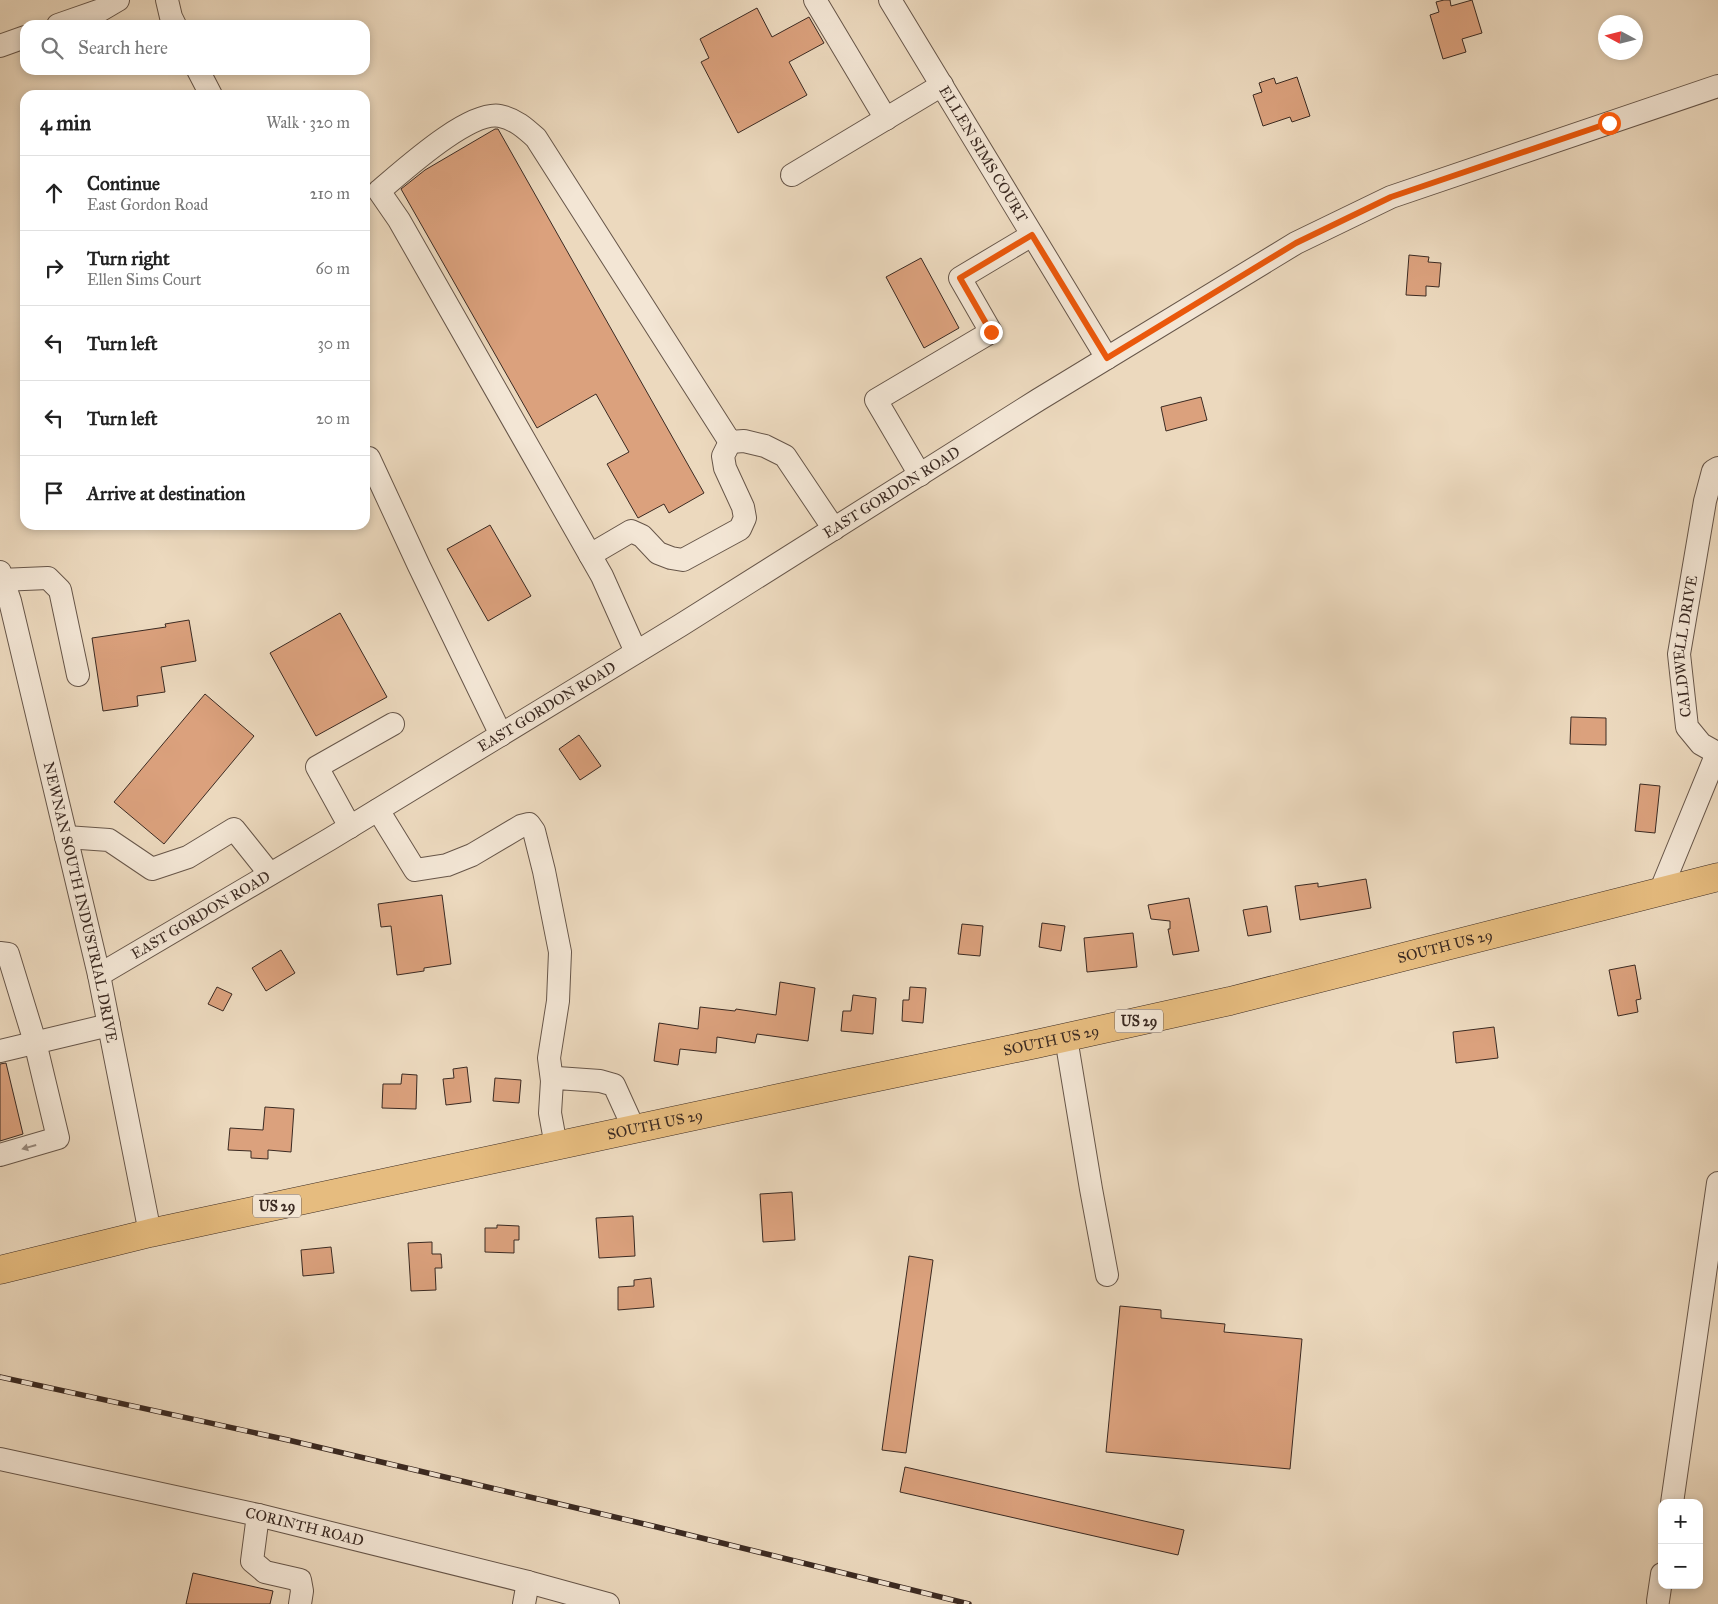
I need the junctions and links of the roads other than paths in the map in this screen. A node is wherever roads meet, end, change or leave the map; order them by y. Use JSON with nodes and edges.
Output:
{"nodes":[{"id":1,"x":118,"y":0,"type":"edge"},
{"id":2,"x":167,"y":0,"type":"edge"},
{"id":3,"x":816,"y":0,"type":"edge"},
{"id":4,"x":890,"y":0,"type":"edge"},
{"id":5,"x":72,"y":20,"type":"edge"},
{"id":6,"x":172,"y":20,"type":"edge"},
{"id":7,"x":20,"y":39,"type":"edge"},
{"id":8,"x":0,"y":46,"type":"edge"},
{"id":9,"x":201,"y":75,"type":"edge"},
{"id":10,"x":942,"y":86,"type":"junction"},
{"id":11,"x":1718,"y":86,"type":"edge"},
{"id":12,"x":208,"y":90,"type":"edge"},
{"id":13,"x":886,"y":119,"type":"junction"},
{"id":14,"x":792,"y":175,"type":"dead end"},
{"id":15,"x":1032,"y":235,"type":"junction"},
{"id":16,"x":1107,"y":358,"type":"junction"},
{"id":17,"x":730,"y":442,"type":"junction"},
{"id":18,"x":370,"y":460,"type":"edge"},
{"id":19,"x":1718,"y":468,"type":"edge"},
{"id":20,"x":920,"y":475,"type":"junction"},
{"id":21,"x":834,"y":529,"type":"junction"},
{"id":22,"x":590,"y":555,"type":"junction"},
{"id":23,"x":1,"y":577,"type":"edge"},
{"id":24,"x":636,"y":652,"type":"junction"},
{"id":25,"x":78,"y":675,"type":"dead end"},
{"id":26,"x":392,"y":724,"type":"dead end"},
{"id":27,"x":501,"y":735,"type":"junction"},
{"id":28,"x":1717,"y":753,"type":"edge"},
{"id":29,"x":378,"y":810,"type":"junction"},
{"id":30,"x":350,"y":826,"type":"junction"},
{"id":31,"x":66,"y":837,"type":"junction"},
{"id":32,"x":270,"y":874,"type":"junction"},
{"id":33,"x":1717,"y":880,"type":"edge"},
{"id":34,"x":1660,"y":892,"type":"junction"},
{"id":35,"x":4,"y":953,"type":"edge"},
{"id":36,"x":99,"y":975,"type":"junction"},
{"id":37,"x":109,"y":1025,"type":"junction"},
{"id":38,"x":1066,"y":1038,"type":"junction"},
{"id":39,"x":35,"y":1042,"type":"junction"},
{"id":40,"x":0,"y":1051,"type":"edge"},
{"id":41,"x":552,"y":1081,"type":"junction"},
{"id":42,"x":634,"y":1129,"type":"junction"},
{"id":43,"x":556,"y":1146,"type":"junction"},
{"id":44,"x":0,"y":1155,"type":"edge"},
{"id":45,"x":1718,"y":1183,"type":"edge"},
{"id":46,"x":150,"y":1233,"type":"junction"},
{"id":47,"x":0,"y":1270,"type":"edge"},
{"id":48,"x":1107,"y":1275,"type":"dead end"},
{"id":49,"x":0,"y":1459,"type":"edge"},
{"id":50,"x":1673,"y":1499,"type":"edge"},
{"id":51,"x":258,"y":1515,"type":"junction"},
{"id":52,"x":528,"y":1582,"type":"junction"},
{"id":53,"x":1660,"y":1589,"type":"edge"},
{"id":54,"x":1658,"y":1601,"type":"dead end"},
{"id":55,"x":300,"y":1604,"type":"edge"},
{"id":56,"x":524,"y":1604,"type":"edge"},
{"id":57,"x":608,"y":1604,"type":"edge"}],
"edges":[{"from":1,"to":5,"type":"street"},
{"from":2,"to":6,"type":"street"},
{"from":3,"to":13,"type":"street"},
{"from":4,"to":10,"type":"street","name":"ELLEN SIMS COURT"},
{"from":7,"to":8,"type":"street"},
{"from":9,"to":12,"type":"street"},
{"from":10,"to":13,"type":"street"},
{"from":10,"to":15,"type":"street","name":"ELLEN SIMS COURT"},
{"from":11,"to":16,"type":"street","name":"EAST GORDON ROAD"},
{"from":13,"to":14,"type":"street"},
{"from":15,"to":16,"type":"street","name":"ELLEN SIMS COURT"},
{"from":15,"to":20,"type":"street"},
{"from":16,"to":20,"type":"street","name":"EAST GORDON ROAD"},
{"from":17,"to":21,"type":"street"},
{"from":17,"to":22,"type":"street"},
{"from":17,"to":22,"type":"street"},
{"from":18,"to":27,"type":"street"},
{"from":19,"to":28,"type":"street","name":"CALDWELL DRIVE"},
{"from":20,"to":21,"type":"street","name":"EAST GORDON ROAD"},
{"from":21,"to":24,"type":"street","name":"EAST GORDON ROAD"},
{"from":22,"to":24,"type":"street"},
{"from":23,"to":25,"type":"street"},
{"from":23,"to":31,"type":"street","name":"NEWNAN SOUTH INDUSTRIAL DRIVE"},
{"from":24,"to":27,"type":"street","name":"EAST GORDON ROAD"},
{"from":26,"to":30,"type":"street"},
{"from":27,"to":29,"type":"street","name":"EAST GORDON ROAD"},
{"from":28,"to":34,"type":"street","name":"CALDWELL DRIVE"},
{"from":29,"to":30,"type":"street","name":"EAST GORDON ROAD"},
{"from":29,"to":41,"type":"street"},
{"from":30,"to":32,"type":"street","name":"EAST GORDON ROAD"},
{"from":31,"to":32,"type":"street"},
{"from":31,"to":36,"type":"street","name":"NEWNAN SOUTH INDUSTRIAL DRIVE"},
{"from":32,"to":36,"type":"street","name":"EAST GORDON ROAD"},
{"from":33,"to":34,"type":"main road","name":"SOUTH US 29","number":"US 29"},
{"from":34,"to":38,"type":"main road","name":"SOUTH US 29","number":"US 29"},
{"from":35,"to":39,"type":"street"},
{"from":36,"to":37,"type":"street","name":"NEWNAN SOUTH INDUSTRIAL DRIVE"},
{"from":37,"to":39,"type":"street"},
{"from":37,"to":46,"type":"street","name":"NEWNAN SOUTH INDUSTRIAL DRIVE"},
{"from":38,"to":42,"type":"main road","name":"SOUTH US 29","number":"US 29"},
{"from":38,"to":48,"type":"street"},
{"from":39,"to":40,"type":"street"},
{"from":39,"to":44,"type":"street","one_way":true},
{"from":41,"to":42,"type":"street"},
{"from":41,"to":43,"type":"street"},
{"from":42,"to":43,"type":"main road","name":"SOUTH US 29","number":"US 29"},
{"from":43,"to":46,"type":"main road","number":"US 29"},
{"from":45,"to":50,"type":"street"},
{"from":46,"to":47,"type":"main road","number":"US 29"},
{"from":49,"to":51,"type":"street","name":"CORINTH ROAD"},
{"from":51,"to":52,"type":"street","name":"CORINTH ROAD"},
{"from":51,"to":55,"type":"street"},
{"from":52,"to":56,"type":"street"},
{"from":52,"to":57,"type":"street","name":"CORINTH ROAD"},
{"from":53,"to":54,"type":"street"}]}
